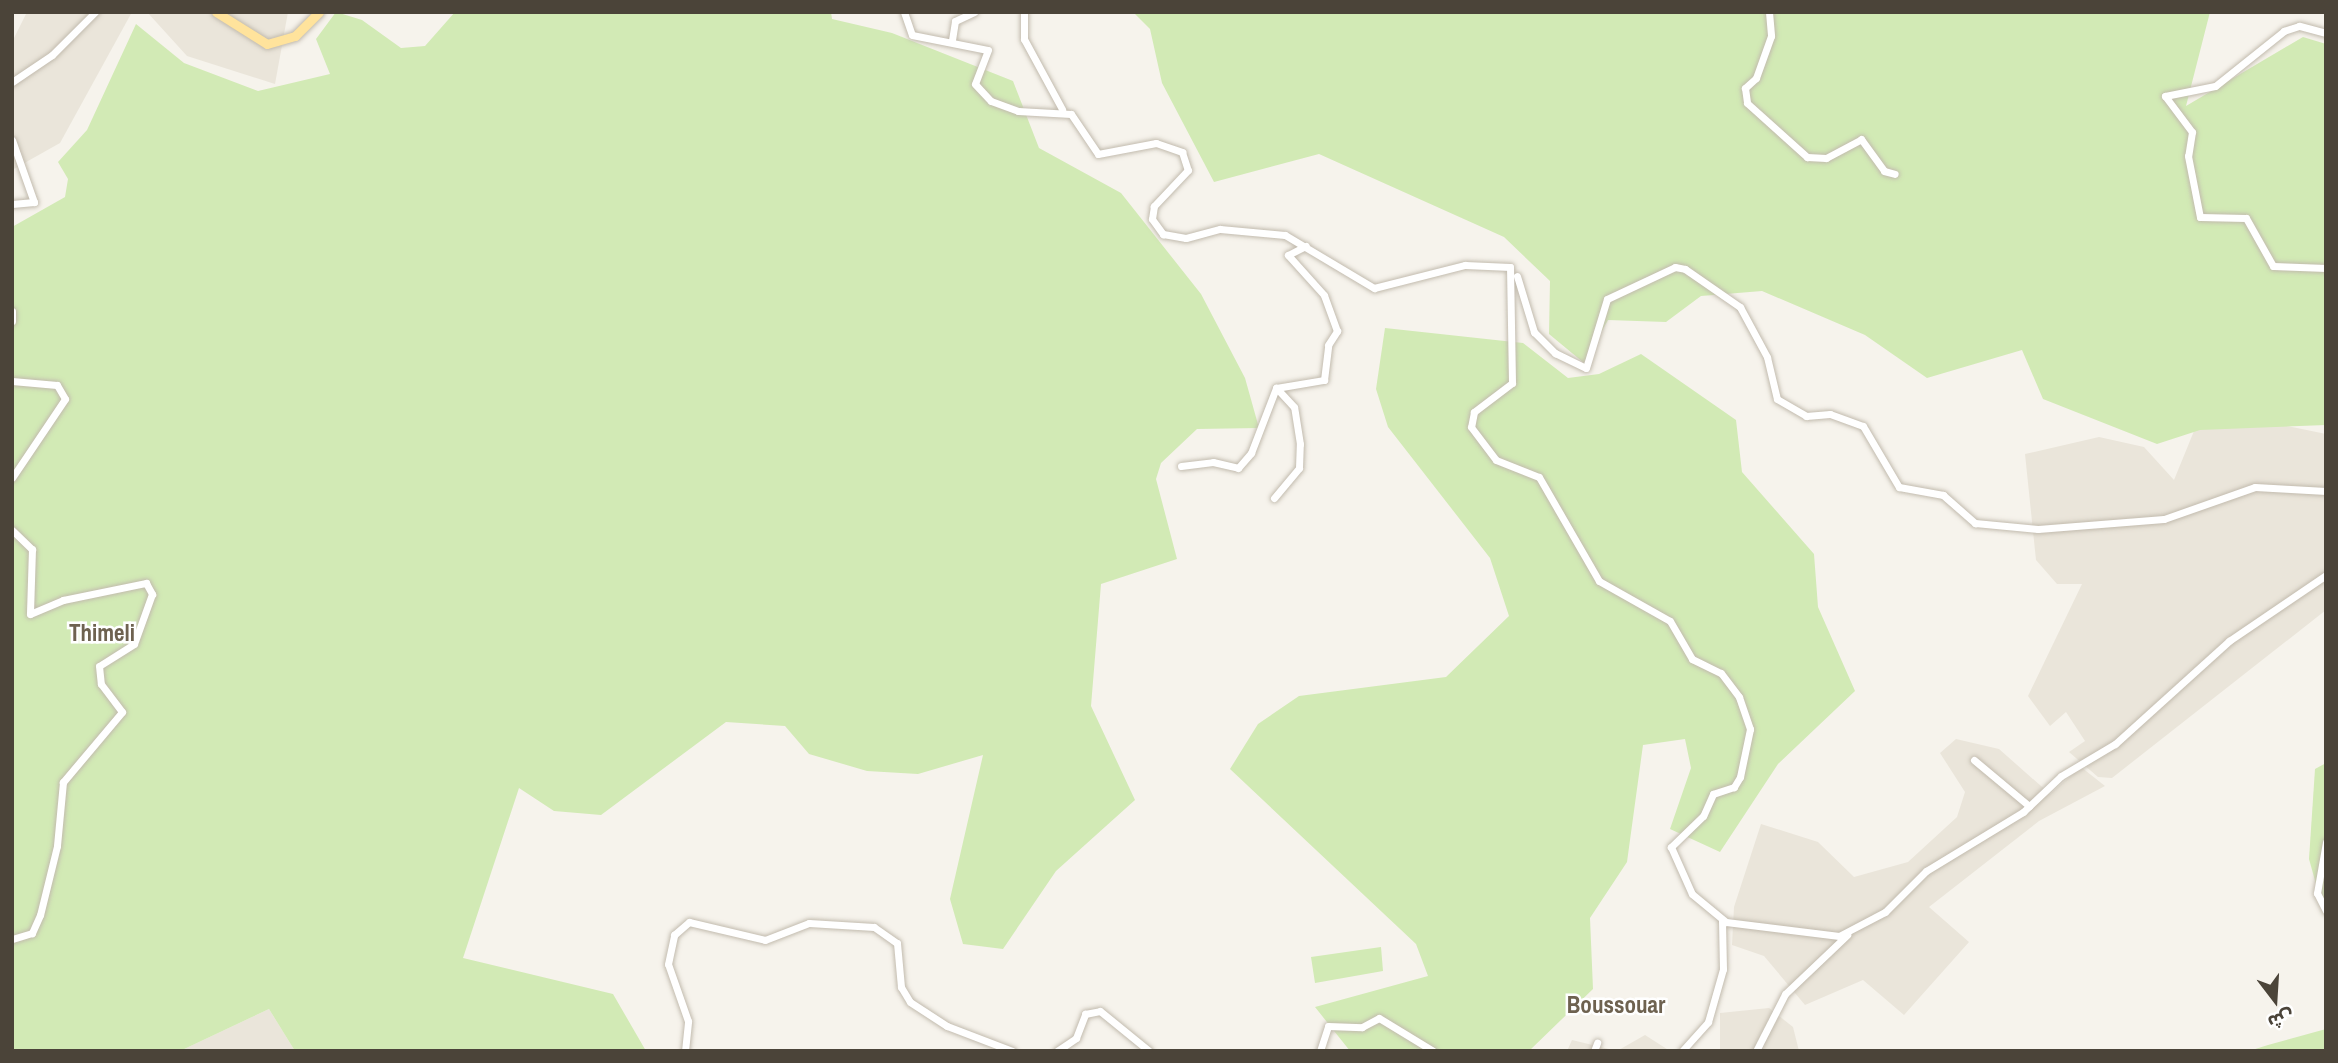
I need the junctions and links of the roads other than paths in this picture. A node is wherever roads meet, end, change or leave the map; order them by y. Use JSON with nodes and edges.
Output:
{"nodes":[{"id":1,"x":94,"y":12,"type":"edge"},
{"id":2,"x":216,"y":12,"type":"edge"},
{"id":3,"x":318,"y":12,"type":"edge"},
{"id":4,"x":904,"y":12,"type":"edge"},
{"id":5,"x":974,"y":12,"type":"edge"},
{"id":6,"x":1024,"y":12,"type":"edge"},
{"id":7,"x":1769,"y":12,"type":"edge"},
{"id":8,"x":2326,"y":33,"type":"edge"},
{"id":9,"x":952,"y":40,"type":"junction"},
{"id":10,"x":12,"y":82,"type":"edge"},
{"id":11,"x":1062,"y":110,"type":"junction"},
{"id":12,"x":12,"y":140,"type":"edge"},
{"id":13,"x":1895,"y":174,"type":"dead end"},
{"id":14,"x":12,"y":204,"type":"edge"},
{"id":15,"x":1306,"y":246,"type":"junction"},
{"id":16,"x":1510,"y":268,"type":"junction"},
{"id":17,"x":2326,"y":268,"type":"edge"},
{"id":18,"x":12,"y":311,"type":"edge"},
{"id":19,"x":12,"y":320,"type":"edge"},
{"id":20,"x":12,"y":382,"type":"edge"},
{"id":21,"x":1276,"y":388,"type":"junction"},
{"id":22,"x":1181,"y":466,"type":"dead end"},
{"id":23,"x":12,"y":478,"type":"edge"},
{"id":24,"x":2326,"y":491,"type":"edge"},
{"id":25,"x":1274,"y":498,"type":"dead end"},
{"id":26,"x":12,"y":530,"type":"edge"},
{"id":27,"x":2326,"y":575,"type":"edge"},
{"id":28,"x":1973,"y":760,"type":"dead end"},
{"id":29,"x":2029,"y":806,"type":"junction"},
{"id":30,"x":2326,"y":842,"type":"edge"},
{"id":31,"x":2326,"y":911,"type":"edge"},
{"id":32,"x":1722,"y":920,"type":"junction"},
{"id":33,"x":1849,"y":932,"type":"junction"},
{"id":34,"x":12,"y":939,"type":"edge"},
{"id":35,"x":685,"y":1051,"type":"edge"},
{"id":36,"x":1012,"y":1051,"type":"edge"},
{"id":37,"x":1057,"y":1051,"type":"edge"},
{"id":38,"x":1149,"y":1051,"type":"edge"},
{"id":39,"x":1320,"y":1051,"type":"edge"},
{"id":40,"x":1433,"y":1051,"type":"edge"},
{"id":41,"x":1682,"y":1051,"type":"edge"},
{"id":42,"x":1756,"y":1051,"type":"edge"}],
"edges":[{"from":1,"to":10,"type":"street"},
{"from":2,"to":3,"type":"main road"},
{"from":4,"to":9,"type":"street"},
{"from":5,"to":9,"type":"street"},
{"from":6,"to":11,"type":"street"},
{"from":7,"to":13,"type":"street"},
{"from":8,"to":17,"type":"street"},
{"from":9,"to":11,"type":"street"},
{"from":11,"to":15,"type":"street"},
{"from":12,"to":14,"type":"street"},
{"from":15,"to":16,"type":"street"},
{"from":15,"to":21,"type":"street"},
{"from":16,"to":24,"type":"street"},
{"from":16,"to":32,"type":"street"},
{"from":18,"to":19,"type":"street"},
{"from":20,"to":23,"type":"street"},
{"from":21,"to":22,"type":"street"},
{"from":21,"to":25,"type":"street"},
{"from":26,"to":34,"type":"street"},
{"from":27,"to":29,"type":"street"},
{"from":28,"to":29,"type":"street"},
{"from":29,"to":33,"type":"street"},
{"from":30,"to":31,"type":"street"},
{"from":32,"to":33,"type":"street"},
{"from":32,"to":41,"type":"street"},
{"from":33,"to":42,"type":"street"},
{"from":35,"to":36,"type":"street"},
{"from":37,"to":38,"type":"street"},
{"from":39,"to":40,"type":"street"}]}
